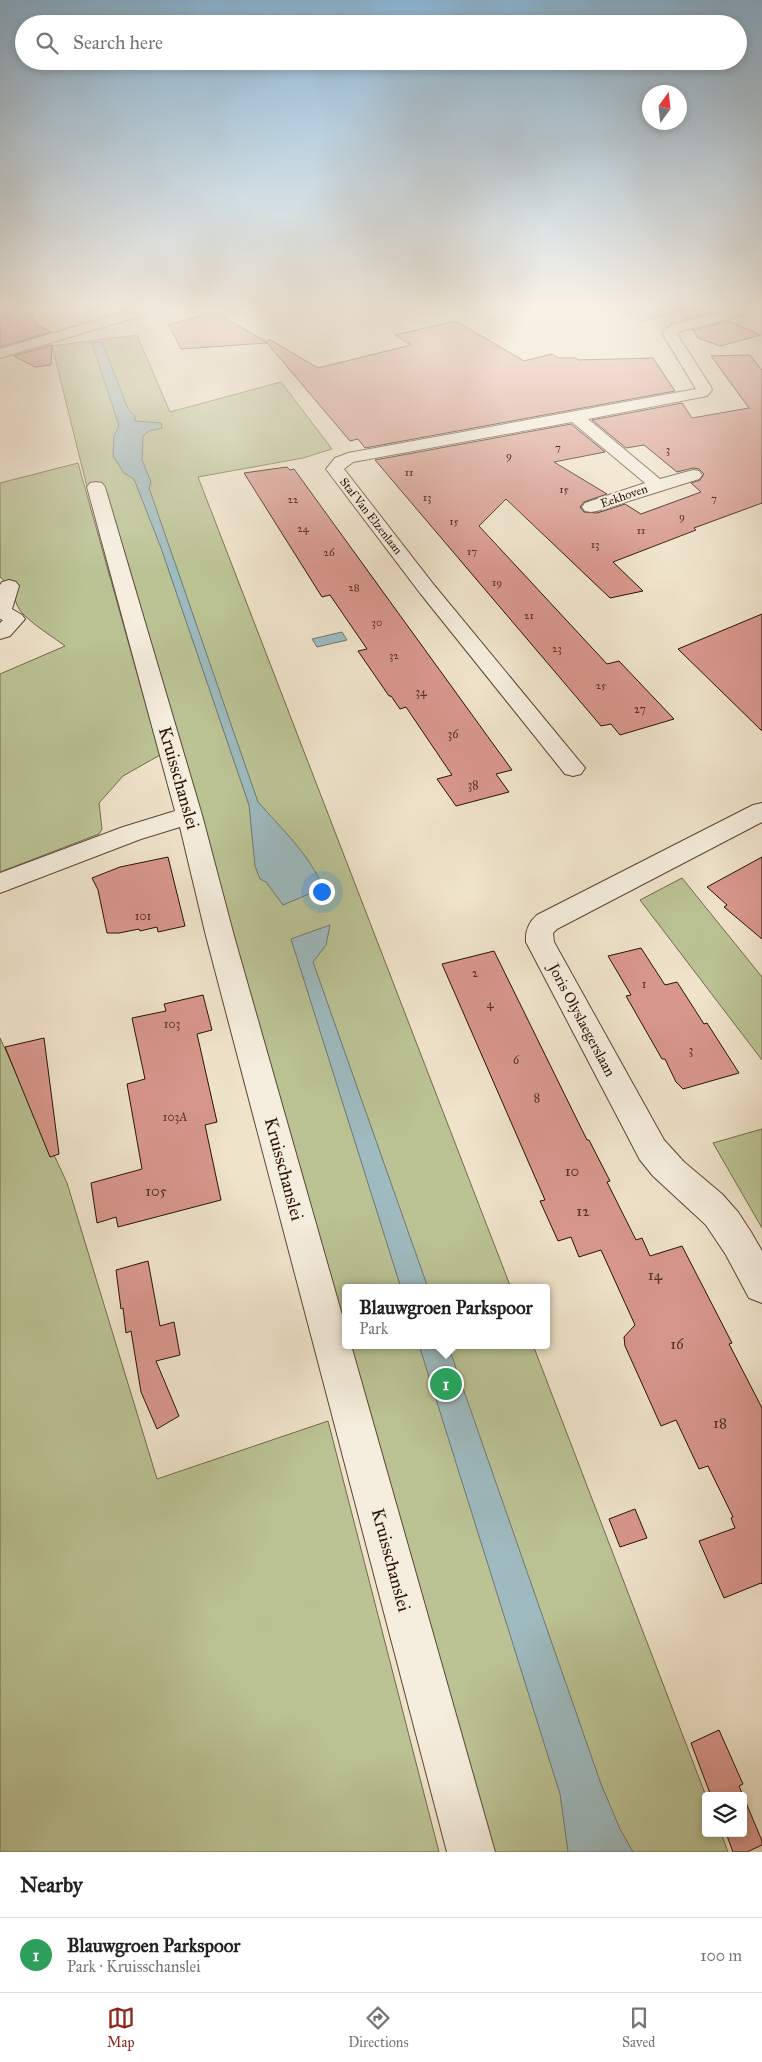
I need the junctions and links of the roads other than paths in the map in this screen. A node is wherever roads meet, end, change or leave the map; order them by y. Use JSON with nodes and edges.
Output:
{"nodes":[{"id":1,"x":689,"y":395,"type":"edge"},
{"id":2,"x":576,"y":417,"type":"junction"},
{"id":3,"x":693,"y":474,"type":"dead end"},
{"id":4,"x":658,"y":485,"type":"junction"},
{"id":5,"x":96,"y":487,"type":"dead end"},
{"id":6,"x":591,"y":507,"type":"dead end"},
{"id":7,"x":9,"y":586,"type":"dead end"},
{"id":8,"x":1,"y":610,"type":"edge"},
{"id":9,"x":0,"y":633,"type":"edge"},
{"id":10,"x":573,"y":768,"type":"dead end"},
{"id":11,"x":190,"y":815,"type":"junction"},
{"id":12,"x":750,"y":818,"type":"edge"},
{"id":13,"x":0,"y":883,"type":"edge"},
{"id":14,"x":762,"y":1286,"type":"edge"},
{"id":15,"x":471,"y":1852,"type":"edge"}],
"edges":[{"from":1,"to":2,"type":"street","name":"Staf Van Elzenlaan"},
{"from":2,"to":4,"type":"street","name":"Eekhoven"},
{"from":2,"to":10,"type":"street","name":"Staf Van Elzenlaan"},
{"from":3,"to":4,"type":"street","name":"Eekhoven"},
{"from":4,"to":6,"type":"street","name":"Eekhoven"},
{"from":5,"to":11,"type":"street","name":"Kruisschanslei"},
{"from":7,"to":8,"type":"street"},
{"from":8,"to":9,"type":"street"},
{"from":11,"to":13,"type":"street"},
{"from":11,"to":15,"type":"street","name":"Kruisschanslei"},
{"from":12,"to":14,"type":"street","name":"Joris Olyslaegerslaan"}]}
